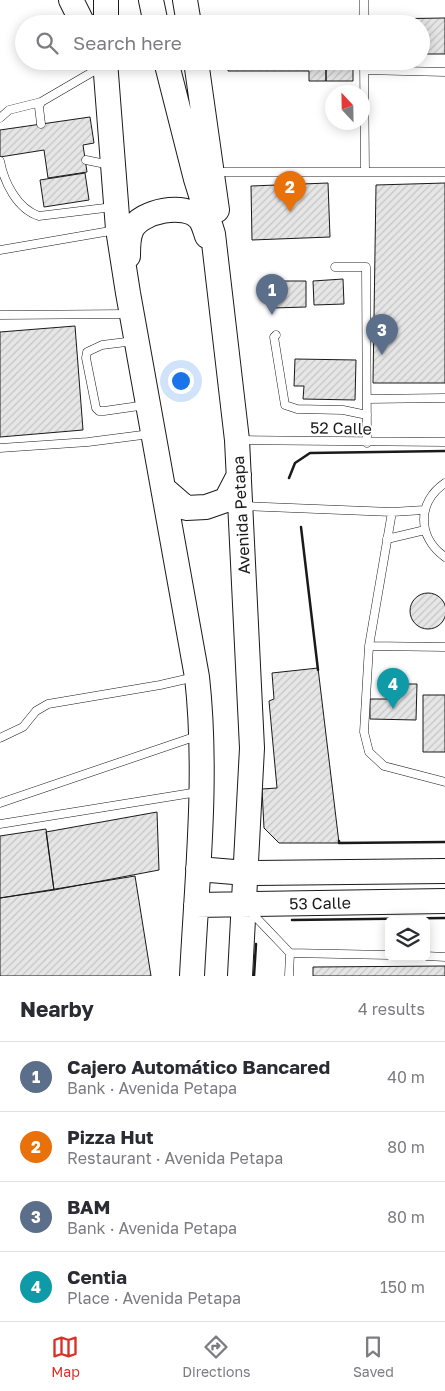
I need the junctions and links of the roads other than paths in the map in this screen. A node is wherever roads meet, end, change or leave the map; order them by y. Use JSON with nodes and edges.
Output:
{"nodes":[{"id":1,"x":71,"y":0,"type":"edge"},
{"id":2,"x":106,"y":0,"type":"edge"},
{"id":3,"x":150,"y":0,"type":"edge"},
{"id":4,"x":184,"y":0,"type":"edge"},
{"id":5,"x":364,"y":0,"type":"edge"},
{"id":6,"x":78,"y":15,"type":"edge"},
{"id":7,"x":106,"y":15,"type":"edge"},
{"id":8,"x":154,"y":15,"type":"edge"},
{"id":9,"x":187,"y":15,"type":"edge"},
{"id":10,"x":364,"y":15,"type":"edge"},
{"id":11,"x":91,"y":70,"type":"edge"},
{"id":12,"x":105,"y":70,"type":"edge"},
{"id":13,"x":168,"y":70,"type":"edge"},
{"id":14,"x":197,"y":70,"type":"edge"},
{"id":15,"x":364,"y":70,"type":"edge"},
{"id":16,"x":422,"y":70,"type":"edge"},
{"id":17,"x":445,"y":72,"type":"edge"},
{"id":18,"x":41,"y":102,"type":"junction"},
{"id":19,"x":0,"y":118,"type":"edge"},
{"id":20,"x":41,"y":124,"type":"dead end"},
{"id":21,"x":86,"y":160,"type":"dead end"},
{"id":22,"x":0,"y":161,"type":"edge"},
{"id":23,"x":113,"y":166,"type":"junction"},
{"id":24,"x":212,"y":172,"type":"junction"},
{"id":25,"x":365,"y":172,"type":"junction"},
{"id":26,"x":445,"y":172,"type":"edge"},
{"id":27,"x":117,"y":218,"type":"junction"},
{"id":28,"x":213,"y":234,"type":"junction"},
{"id":29,"x":0,"y":250,"type":"edge"},
{"id":30,"x":335,"y":267,"type":"dead end"},
{"id":31,"x":219,"y":276,"type":"junction"},
{"id":32,"x":129,"y":304,"type":"junction"},
{"id":33,"x":0,"y":315,"type":"edge"},
{"id":34,"x":276,"y":335,"type":"dead end"},
{"id":35,"x":136,"y":341,"type":"junction"},
{"id":36,"x":445,"y":398,"type":"edge"},
{"id":37,"x":367,"y":399,"type":"junction"},
{"id":38,"x":146,"y":405,"type":"junction"},
{"id":39,"x":367,"y":415,"type":"junction"},
{"id":40,"x":151,"y":434,"type":"junction"},
{"id":41,"x":237,"y":440,"type":"junction"},
{"id":42,"x":445,"y":442,"type":"edge"},
{"id":43,"x":367,"y":443,"type":"junction"},
{"id":44,"x":0,"y":448,"type":"edge"},
{"id":45,"x":239,"y":475,"type":"junction"},
{"id":46,"x":445,"y":483,"type":"edge"},
{"id":47,"x":164,"y":488,"type":"junction"},
{"id":48,"x":240,"y":506,"type":"junction"},
{"id":49,"x":424,"y":510,"type":"junction"},
{"id":50,"x":392,"y":512,"type":"junction"},
{"id":51,"x":425,"y":530,"type":"junction"},
{"id":52,"x":387,"y":539,"type":"junction"},
{"id":53,"x":445,"y":557,"type":"edge"},
{"id":54,"x":369,"y":646,"type":"junction"},
{"id":55,"x":445,"y":647,"type":"edge"},
{"id":56,"x":197,"y":677,"type":"junction"},
{"id":57,"x":201,"y":735,"type":"junction"},
{"id":58,"x":0,"y":738,"type":"edge"},
{"id":59,"x":445,"y":782,"type":"edge"},
{"id":60,"x":200,"y":792,"type":"junction"},
{"id":61,"x":0,"y":803,"type":"edge"},
{"id":62,"x":0,"y":824,"type":"edge"},
{"id":63,"x":198,"y":869,"type":"junction"},
{"id":64,"x":445,"y":871,"type":"edge"},
{"id":65,"x":246,"y":873,"type":"junction"},
{"id":66,"x":445,"y":901,"type":"edge"},
{"id":67,"x":245,"y":904,"type":"junction"},
{"id":68,"x":196,"y":905,"type":"junction"},
{"id":69,"x":290,"y":953,"type":"junction"},
{"id":70,"x":385,"y":955,"type":"edge"},
{"id":71,"x":430,"y":956,"type":"edge"},
{"id":72,"x":445,"y":957,"type":"edge"},
{"id":73,"x":192,"y":976,"type":"edge"},
{"id":74,"x":240,"y":976,"type":"edge"},
{"id":75,"x":289,"y":976,"type":"edge"}],
"edges":[{"from":1,"to":6,"type":"main road"},
{"from":2,"to":7,"type":"main road"},
{"from":3,"to":8,"type":"main road"},
{"from":4,"to":9,"type":"main road"},
{"from":5,"to":10,"type":"lane"},
{"from":11,"to":18,"type":"lane"},
{"from":12,"to":23,"type":"main road"},
{"from":13,"to":28,"type":"main road","name":"Avenida Petapa"},
{"from":14,"to":24,"type":"main road"},
{"from":15,"to":25,"type":"lane"},
{"from":16,"to":17,"type":"lane"},
{"from":18,"to":19,"type":"lane"},
{"from":18,"to":20,"type":"lane"},
{"from":21,"to":23,"type":"lane"},
{"from":22,"to":27,"type":"lane"},
{"from":23,"to":27,"type":"main road"},
{"from":24,"to":25,"type":"lane"},
{"from":24,"to":28,"type":"main road"},
{"from":25,"to":26,"type":"lane"},
{"from":27,"to":29,"type":"lane"},
{"from":27,"to":32,"type":"main road"},
{"from":28,"to":31,"type":"main road","name":"Avenida Petapa"},
{"from":30,"to":37,"type":"lane"},
{"from":31,"to":32,"type":"main road"},
{"from":31,"to":41,"type":"main road","name":"Avenida Petapa"},
{"from":32,"to":33,"type":"lane"},
{"from":32,"to":35,"type":"main road"},
{"from":34,"to":39,"type":"lane"},
{"from":35,"to":38,"type":"main road"},
{"from":35,"to":38,"type":"lane"},
{"from":36,"to":37,"type":"lane"},
{"from":37,"to":39,"type":"lane"},
{"from":38,"to":40,"type":"main road"},
{"from":39,"to":43,"type":"lane"},
{"from":40,"to":44,"type":"lane"},
{"from":40,"to":47,"type":"main road"},
{"from":41,"to":43,"type":"lane","name":"52 Calle"},
{"from":41,"to":45,"type":"main road","name":"Avenida Petapa"},
{"from":42,"to":43,"type":"lane","name":"52 Calle"},
{"from":45,"to":47,"type":"main road"},
{"from":45,"to":48,"type":"main road","name":"Avenida Petapa"},
{"from":46,"to":49,"type":"lane"},
{"from":47,"to":56,"type":"main road"},
{"from":48,"to":50,"type":"lane"},
{"from":48,"to":65,"type":"main road","name":"Avenida Petapa"},
{"from":49,"to":50,"type":"lane"},
{"from":49,"to":51,"type":"lane"},
{"from":50,"to":52,"type":"lane"},
{"from":51,"to":52,"type":"lane"},
{"from":51,"to":53,"type":"lane"},
{"from":52,"to":54,"type":"lane"},
{"from":54,"to":55,"type":"lane"},
{"from":54,"to":59,"type":"lane"},
{"from":56,"to":57,"type":"main road"},
{"from":56,"to":58,"type":"lane"},
{"from":57,"to":60,"type":"main road"},
{"from":57,"to":61,"type":"lane"},
{"from":60,"to":62,"type":"lane"},
{"from":60,"to":63,"type":"main road"},
{"from":63,"to":65,"type":"main road","name":"53 Calle"},
{"from":63,"to":68,"type":"main road"},
{"from":64,"to":65,"type":"main road","name":"53 Calle"},
{"from":65,"to":67,"type":"main road","name":"Avenida Petapa"},
{"from":66,"to":67,"type":"main road","name":"53 Calle"},
{"from":67,"to":68,"type":"main road","name":"53 Calle"},
{"from":67,"to":69,"type":"lane"},
{"from":67,"to":74,"type":"main road","name":"Avenida Petapa"},
{"from":68,"to":73,"type":"main road"},
{"from":69,"to":70,"type":"lane"},
{"from":69,"to":75,"type":"lane"},
{"from":71,"to":72,"type":"lane"}]}
